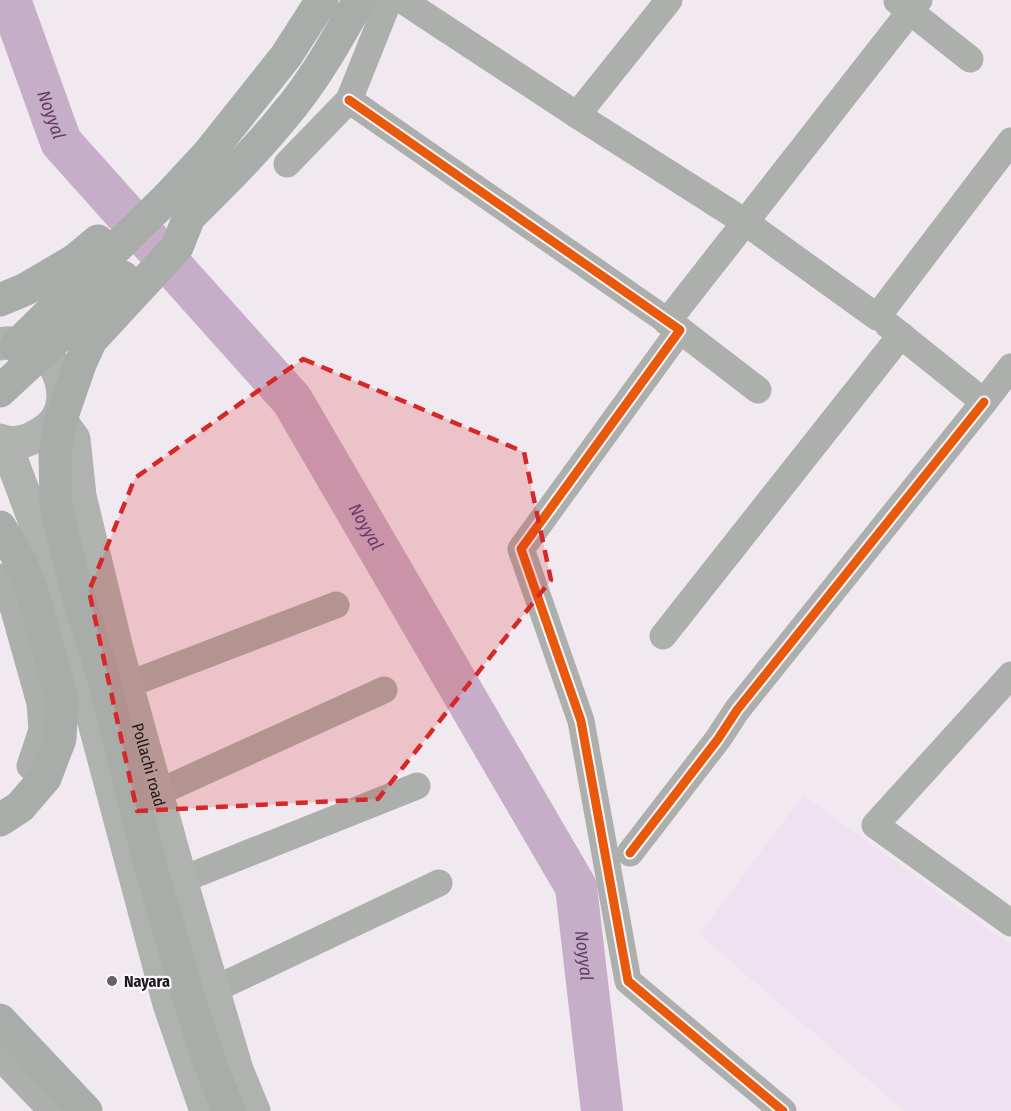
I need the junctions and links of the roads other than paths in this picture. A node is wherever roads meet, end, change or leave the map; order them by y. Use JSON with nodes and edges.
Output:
{"nodes":[{"id":1,"x":304,"y":0,"type":"edge"},
{"id":2,"x":322,"y":0,"type":"edge"},
{"id":3,"x":359,"y":0,"type":"edge"},
{"id":4,"x":389,"y":0,"type":"edge"},
{"id":5,"x":402,"y":0,"type":"edge"},
{"id":6,"x":669,"y":0,"type":"edge"},
{"id":7,"x":908,"y":4,"type":"edge"},
{"id":8,"x":970,"y":59,"type":"dead end"},
{"id":9,"x":350,"y":99,"type":"junction"},
{"id":10,"x":577,"y":115,"type":"junction"},
{"id":11,"x":1011,"y":141,"type":"edge"},
{"id":12,"x":287,"y":164,"type":"dead end"},
{"id":13,"x":179,"y":207,"type":"junction"},
{"id":14,"x":745,"y":222,"type":"junction"},
{"id":15,"x":0,"y":300,"type":"edge"},
{"id":16,"x":877,"y":317,"type":"junction"},
{"id":17,"x":674,"y":326,"type":"junction"},
{"id":18,"x":901,"y":335,"type":"junction"},
{"id":19,"x":2,"y":346,"type":"edge"},
{"id":20,"x":1011,"y":367,"type":"edge"},
{"id":21,"x":758,"y":390,"type":"dead end"},
{"id":22,"x":0,"y":392,"type":"edge"},
{"id":23,"x":984,"y":402,"type":"junction"},
{"id":24,"x":58,"y":417,"type":"junction"},
{"id":25,"x":2,"y":441,"type":"edge"},
{"id":26,"x":0,"y":527,"type":"edge"},
{"id":27,"x":0,"y":577,"type":"edge"},
{"id":28,"x":336,"y":605,"type":"dead end"},
{"id":29,"x":663,"y":636,"type":"dead end"},
{"id":30,"x":1011,"y":675,"type":"edge"},
{"id":31,"x":127,"y":685,"type":"junction"},
{"id":32,"x":384,"y":690,"type":"dead end"},
{"id":33,"x":30,"y":766,"type":"dead end"},
{"id":34,"x":417,"y":786,"type":"dead end"},
{"id":35,"x":157,"y":793,"type":"junction"},
{"id":36,"x":10,"y":814,"type":"edge"},
{"id":37,"x":630,"y":853,"type":"dead end"},
{"id":38,"x":181,"y":880,"type":"junction"},
{"id":39,"x":439,"y":883,"type":"dead end"},
{"id":40,"x":1010,"y":920,"type":"edge"},
{"id":41,"x":213,"y":990,"type":"junction"},
{"id":42,"x":0,"y":1020,"type":"edge"},
{"id":43,"x":0,"y":1057,"type":"edge"},
{"id":44,"x":52,"y":1111,"type":"edge"},
{"id":45,"x":86,"y":1111,"type":"edge"},
{"id":46,"x":206,"y":1111,"type":"edge"},
{"id":47,"x":229,"y":1111,"type":"edge"},
{"id":48,"x":254,"y":1111,"type":"edge"},
{"id":49,"x":783,"y":1111,"type":"edge"}],
"edges":[{"from":1,"to":19,"type":"main road"},
{"from":2,"to":13,"type":"highway"},
{"from":3,"to":13,"type":"highway"},
{"from":4,"to":9,"type":"street"},
{"from":5,"to":10,"type":"street"},
{"from":6,"to":10,"type":"street"},
{"from":7,"to":8,"type":"street"},
{"from":7,"to":14,"type":"street"},
{"from":9,"to":12,"type":"street"},
{"from":9,"to":17,"type":"street"},
{"from":10,"to":14,"type":"street"},
{"from":11,"to":16,"type":"street"},
{"from":13,"to":15,"type":"highway","bridge":true},
{"from":13,"to":19,"type":"highway","bridge":true},
{"from":13,"to":22,"type":"highway","bridge":true},
{"from":13,"to":47,"type":"highway","bridge":true},
{"from":14,"to":16,"type":"street"},
{"from":14,"to":17,"type":"street"},
{"from":16,"to":18,"type":"street"},
{"from":17,"to":21,"type":"street"},
{"from":17,"to":49,"type":"street"},
{"from":18,"to":23,"type":"street"},
{"from":18,"to":29,"type":"street"},
{"from":19,"to":24,"type":"main road"},
{"from":20,"to":23,"type":"street"},
{"from":23,"to":37,"type":"street"},
{"from":24,"to":25,"type":"main road"},
{"from":24,"to":31,"type":"main road","name":"Pollachi road"},
{"from":25,"to":46,"type":"main road"},
{"from":26,"to":36,"type":"highway"},
{"from":27,"to":33,"type":"street"},
{"from":28,"to":31,"type":"street"},
{"from":30,"to":40,"type":"street"},
{"from":31,"to":35,"type":"main road","name":"Pollachi road"},
{"from":32,"to":35,"type":"street"},
{"from":34,"to":38,"type":"street"},
{"from":35,"to":38,"type":"main road","name":"Pollachi road"},
{"from":38,"to":41,"type":"main road","name":"Pollachi road"},
{"from":39,"to":41,"type":"street"},
{"from":41,"to":48,"type":"main road","name":"Pollachi road"},
{"from":42,"to":45,"type":"highway"},
{"from":43,"to":44,"type":"street"}]}
